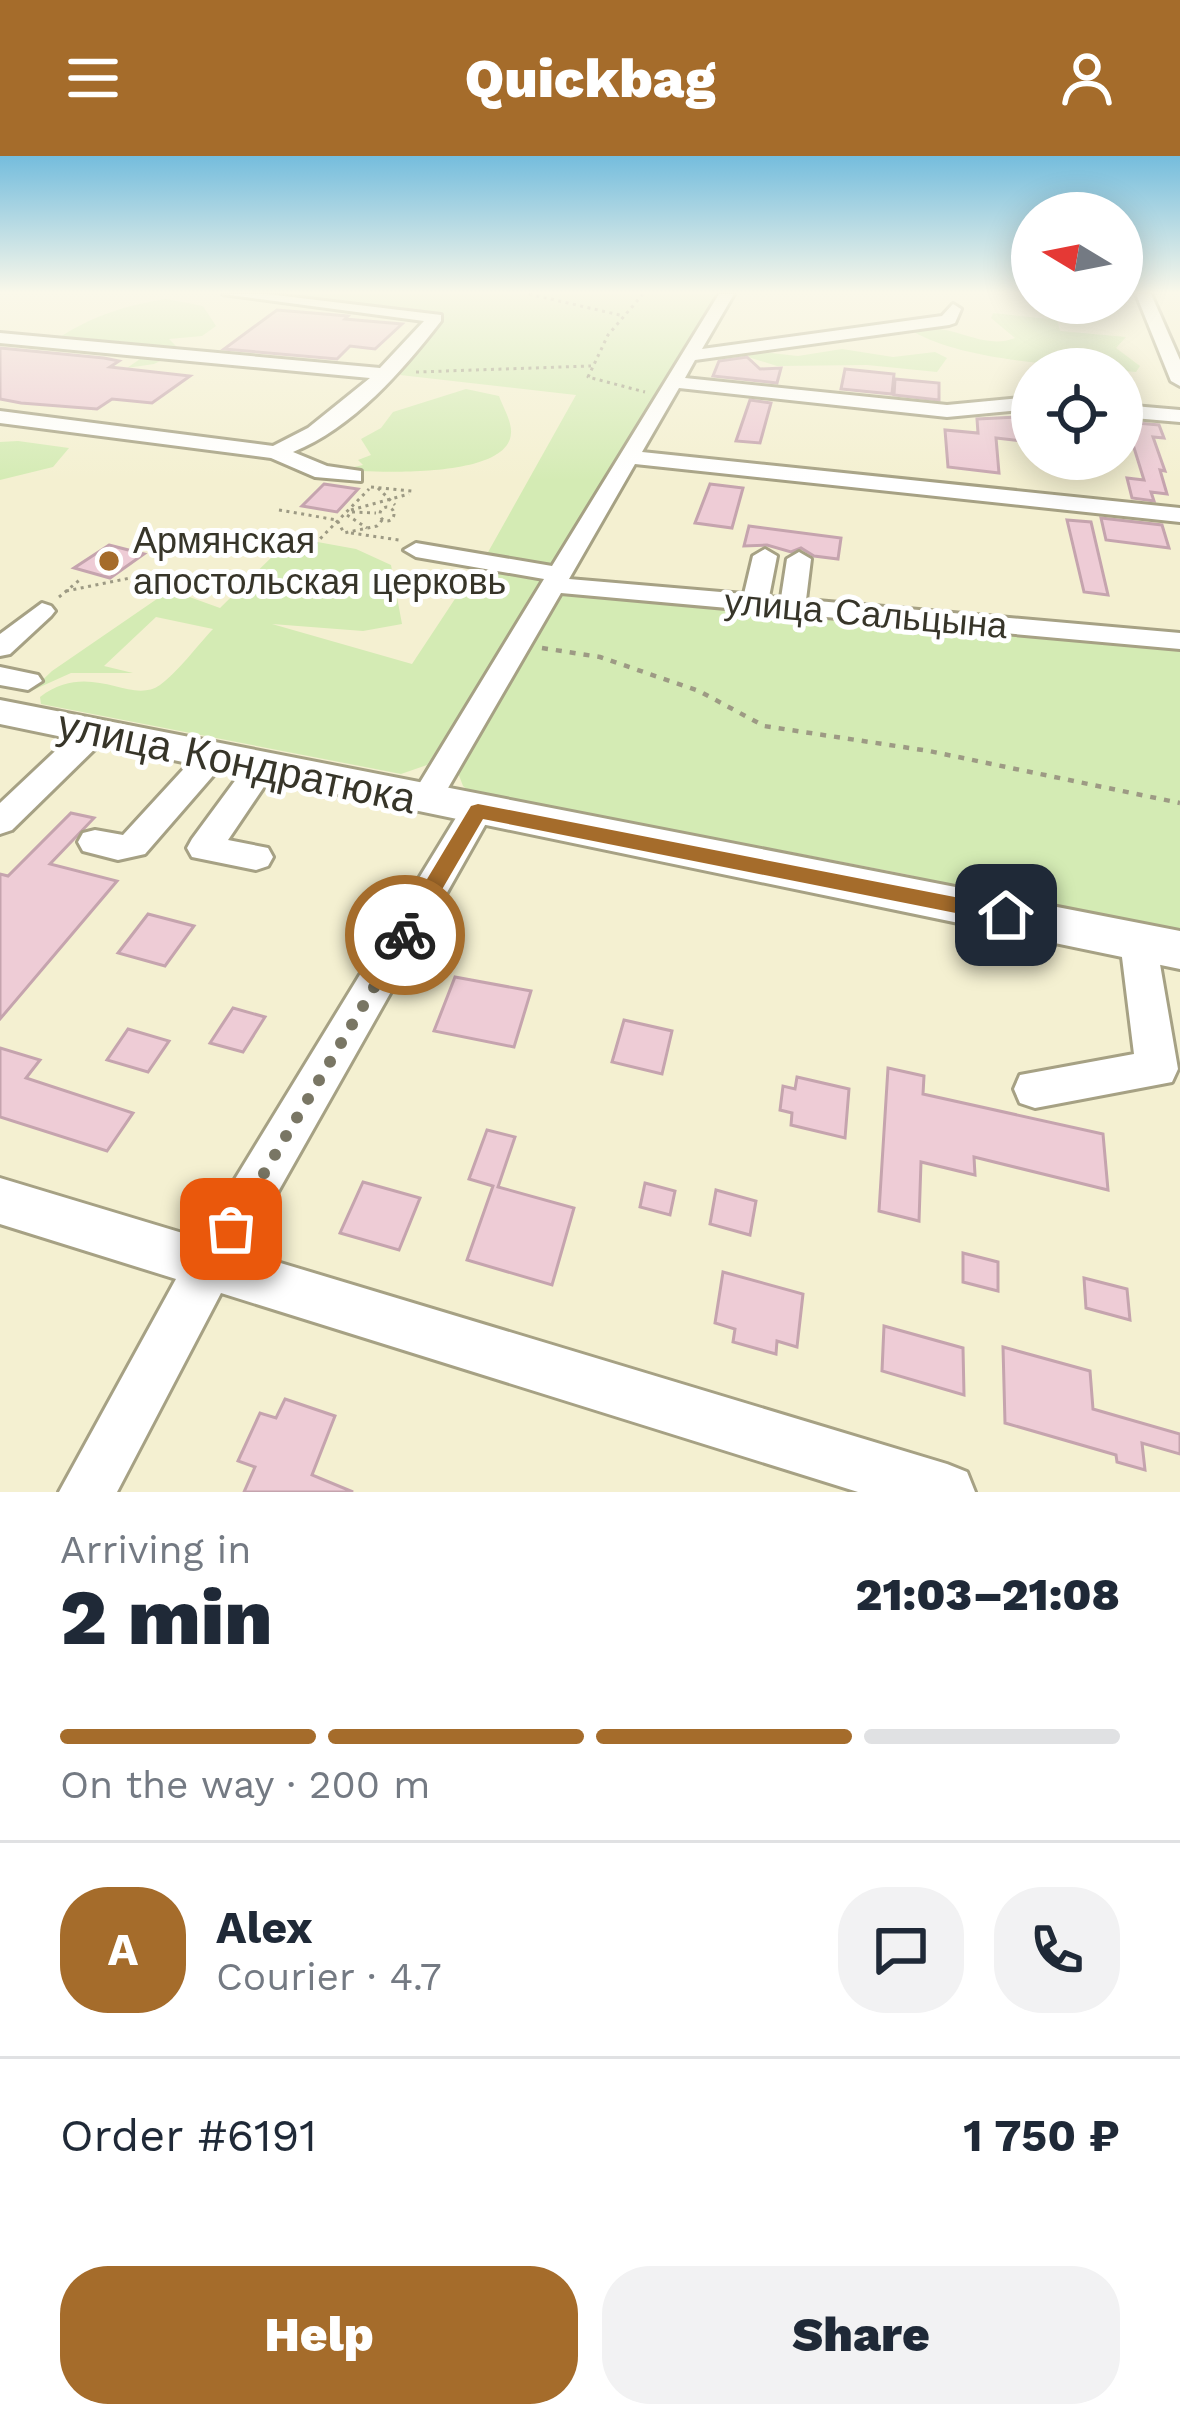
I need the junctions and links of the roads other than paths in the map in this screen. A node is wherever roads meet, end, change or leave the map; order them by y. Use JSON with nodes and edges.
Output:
{"nodes":[{"id":1,"x":197,"y":356,"type":"edge"},
{"id":2,"x":402,"y":356,"type":"edge"},
{"id":3,"x":689,"y":356,"type":"edge"},
{"id":4,"x":1176,"y":362,"type":"edge"},
{"id":5,"x":387,"y":374,"type":"junction"},
{"id":6,"x":1180,"y":381,"type":"edge"},
{"id":7,"x":668,"y":390,"type":"junction"},
{"id":8,"x":1011,"y":405,"type":"edge"},
{"id":9,"x":1143,"y":413,"type":"edge"},
{"id":10,"x":1180,"y":416,"type":"edge"},
{"id":11,"x":0,"y":417,"type":"edge"},
{"id":12,"x":275,"y":452,"type":"junction"},
{"id":13,"x":627,"y":457,"type":"junction"},
{"id":14,"x":369,"y":484,"type":"road end"},
{"id":15,"x":1180,"y":515,"type":"edge"},
{"id":16,"x":416,"y":546,"type":"road end"},
{"id":17,"x":765,"y":556,"type":"dead end"},
{"id":18,"x":799,"y":559,"type":"dead end"},
{"id":19,"x":556,"y":579,"type":"junction"},
{"id":20,"x":755,"y":604,"type":"junction"},
{"id":21,"x":791,"y":607,"type":"junction"},
{"id":22,"x":42,"y":611,"type":"road end"},
{"id":23,"x":1180,"y":641,"type":"edge"},
{"id":24,"x":0,"y":647,"type":"edge"},
{"id":25,"x":0,"y":712,"type":"edge"},
{"id":26,"x":95,"y":731,"type":"junction"},
{"id":27,"x":213,"y":756,"type":"junction"},
{"id":28,"x":262,"y":766,"type":"junction"},
{"id":29,"x":426,"y":799,"type":"junction"},
{"id":30,"x":478,"y":811,"type":"junction"},
{"id":31,"x":1,"y":822,"type":"edge"},
{"id":32,"x":95,"y":842,"type":"dead end"},
{"id":33,"x":256,"y":857,"type":"dead end"},
{"id":34,"x":1138,"y":941,"type":"junction"},
{"id":35,"x":1180,"y":950,"type":"edge"},
{"id":36,"x":1035,"y":1089,"type":"dead end"},
{"id":37,"x":0,"y":1201,"type":"edge"},
{"id":38,"x":209,"y":1267,"type":"junction"},
{"id":39,"x":87,"y":1492,"type":"edge"},
{"id":40,"x":946,"y":1492,"type":"edge"}],
"edges":[{"from":1,"to":5,"type":"street"},
{"from":2,"to":5,"type":"street"},
{"from":3,"to":7,"type":"street"},
{"from":4,"to":6,"type":"street"},
{"from":5,"to":12,"type":"street"},
{"from":7,"to":8,"type":"street"},
{"from":7,"to":13,"type":"street"},
{"from":9,"to":10,"type":"street"},
{"from":11,"to":12,"type":"street"},
{"from":12,"to":14,"type":"street"},
{"from":13,"to":15,"type":"street"},
{"from":13,"to":19,"type":"street"},
{"from":16,"to":19,"type":"street","name":"улица Сальцына"},
{"from":17,"to":20,"type":"street"},
{"from":18,"to":21,"type":"street"},
{"from":19,"to":20,"type":"street","name":"улица Сальцына"},
{"from":19,"to":29,"type":"street"},
{"from":20,"to":21,"type":"street","name":"улица Сальцына"},
{"from":21,"to":23,"type":"street","name":"улица Сальцына"},
{"from":22,"to":24,"type":"street"},
{"from":25,"to":26,"type":"main road","name":"улица Кондратюка"},
{"from":26,"to":27,"type":"main road","name":"улица Кондратюка"},
{"from":26,"to":31,"type":"street"},
{"from":27,"to":28,"type":"main road","name":"улица Кондратюка"},
{"from":27,"to":32,"type":"street"},
{"from":28,"to":29,"type":"main road","name":"улица Кондратюка"},
{"from":28,"to":33,"type":"street"},
{"from":29,"to":30,"type":"main road","name":"улица Кондратюка"},
{"from":30,"to":34,"type":"main road","name":"улица Кондратюка"},
{"from":30,"to":38,"type":"street"},
{"from":34,"to":35,"type":"main road","name":"улица Кондратюка"},
{"from":34,"to":36,"type":"street"},
{"from":37,"to":38,"type":"street"},
{"from":38,"to":39,"type":"street"},
{"from":38,"to":40,"type":"street"}]}
